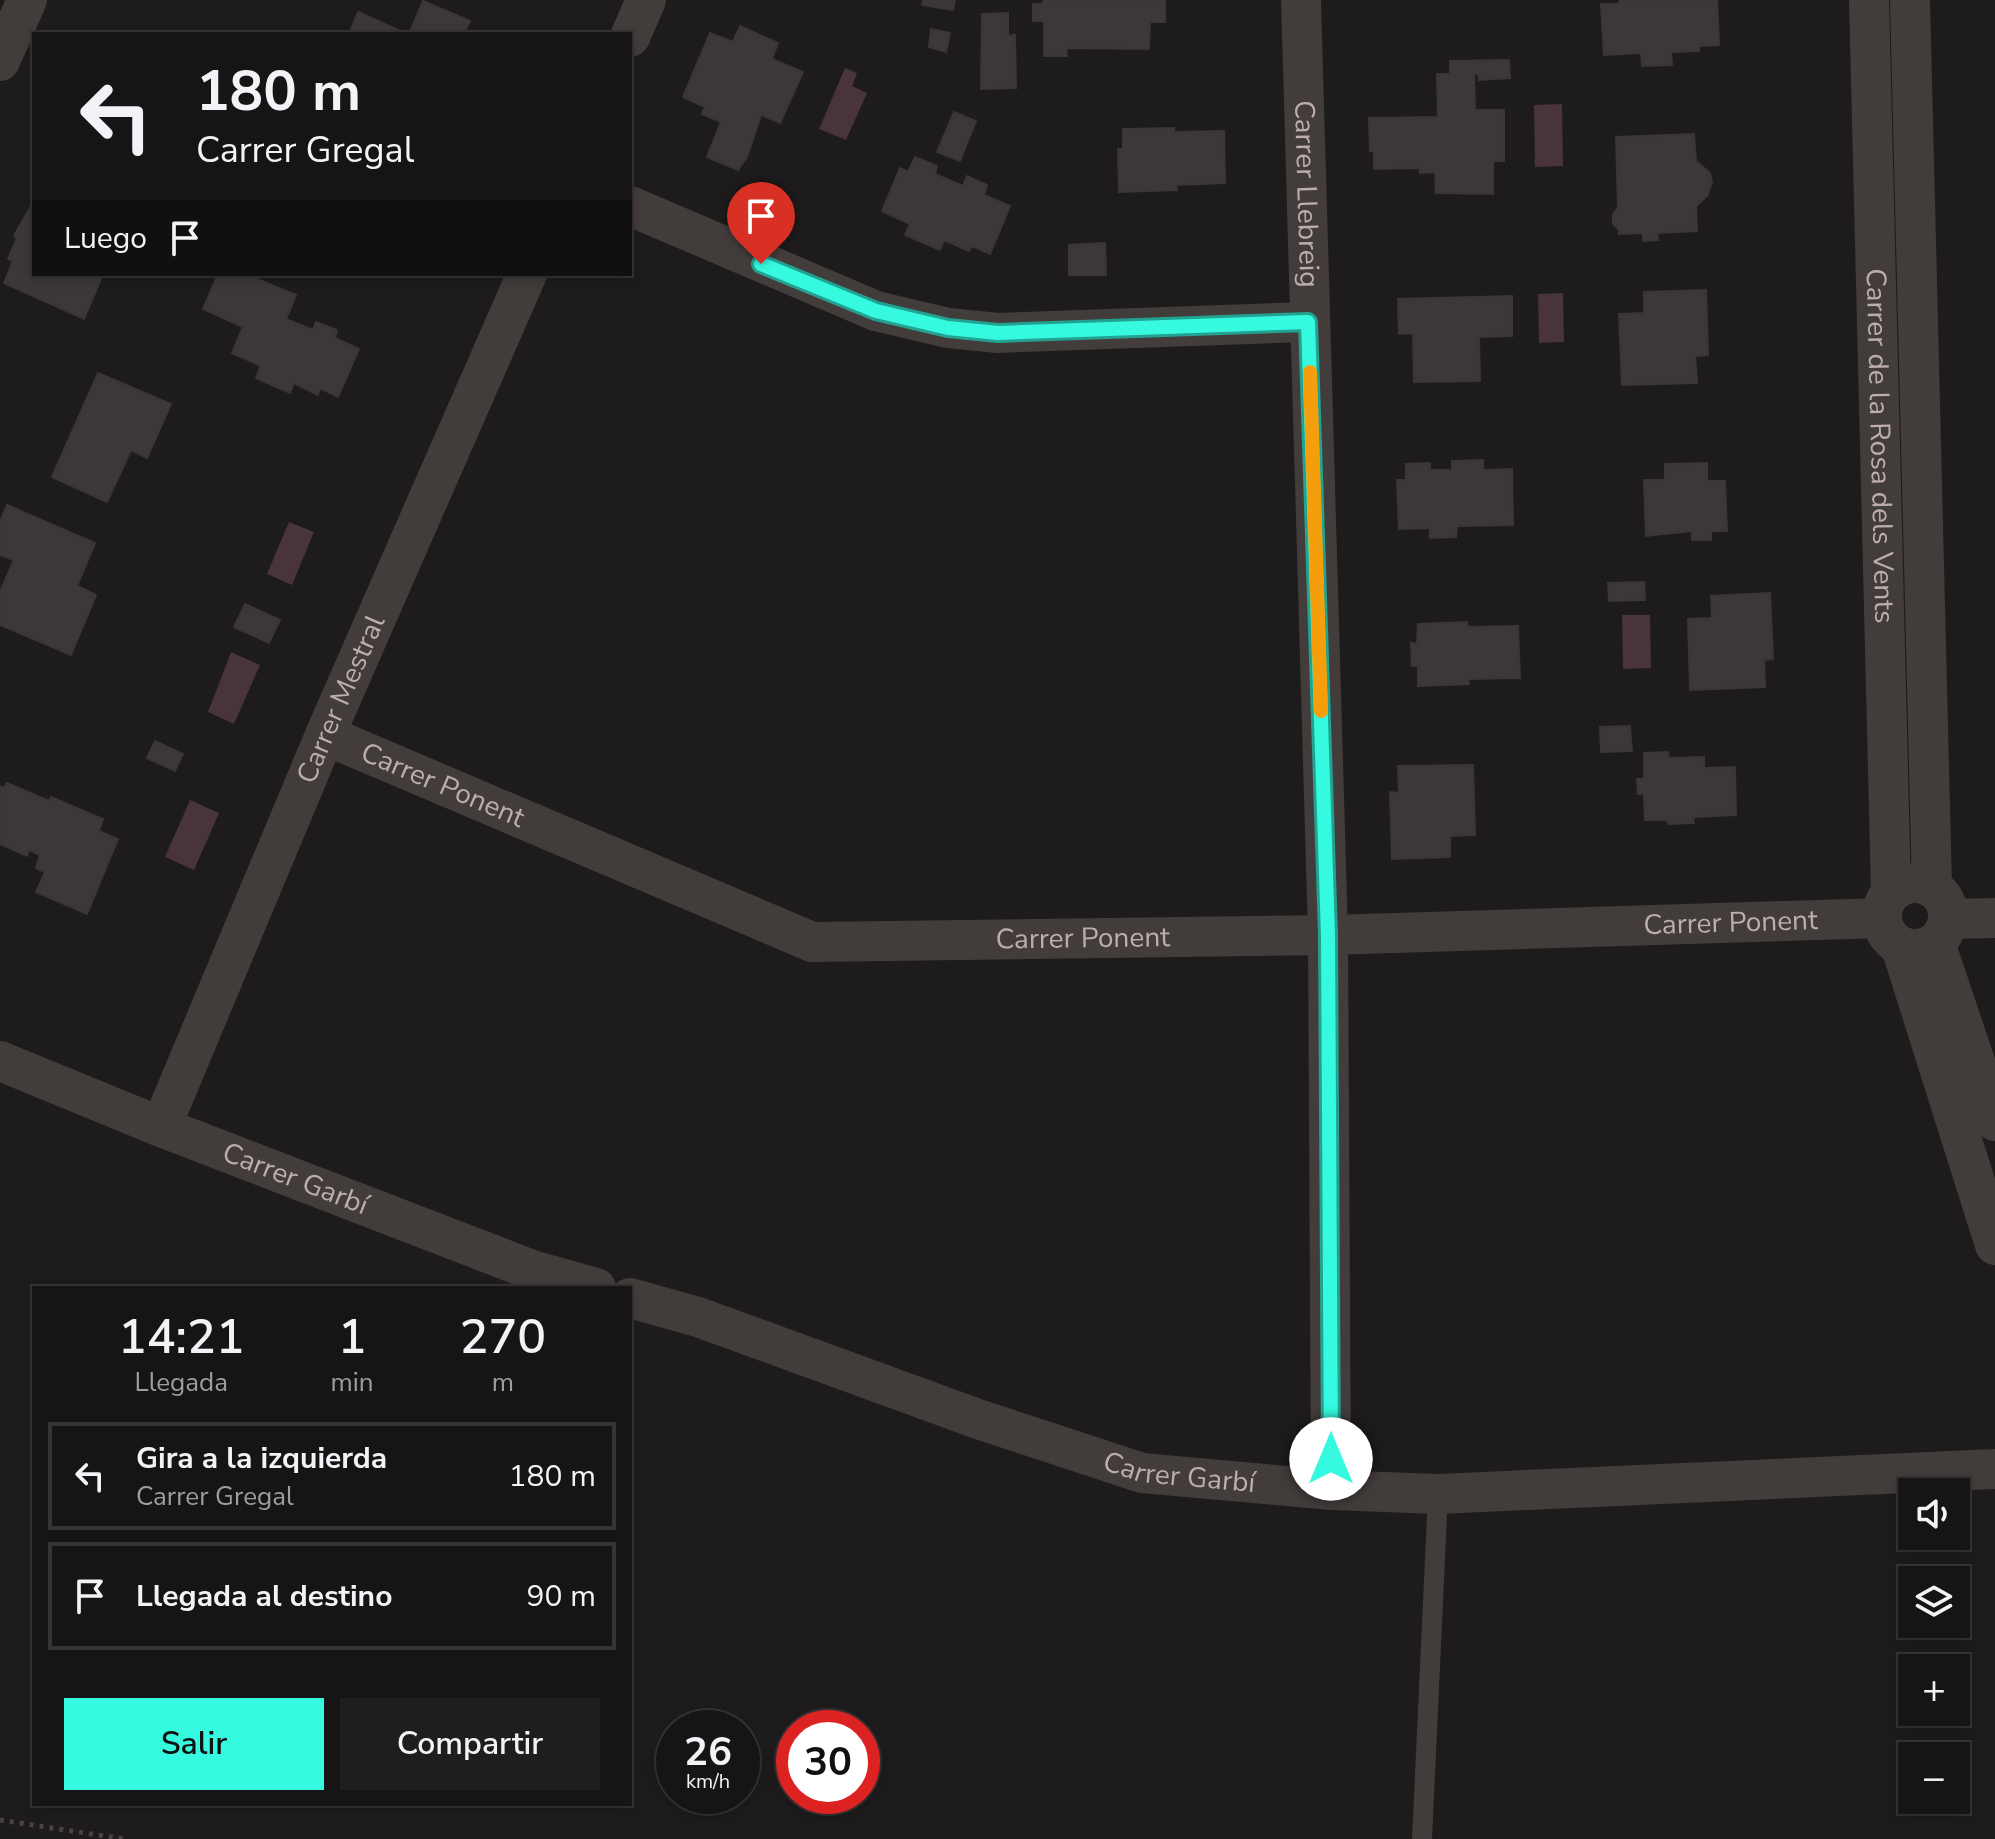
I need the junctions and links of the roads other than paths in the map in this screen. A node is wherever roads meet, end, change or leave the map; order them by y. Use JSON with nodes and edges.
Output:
{"nodes":[{"id":1,"x":27,"y":0,"type":"edge"},
{"id":2,"x":646,"y":0,"type":"edge"},
{"id":3,"x":1301,"y":0,"type":"edge"},
{"id":4,"x":1869,"y":0,"type":"edge"},
{"id":5,"x":1910,"y":0,"type":"edge"},
{"id":6,"x":632,"y":32,"type":"edge"},
{"id":7,"x":0,"y":61,"type":"edge"},
{"id":8,"x":632,"y":207,"type":"edge"},
{"id":9,"x":526,"y":276,"type":"edge"},
{"id":10,"x":1308,"y":322,"type":"junction"},
{"id":11,"x":325,"y":735,"type":"junction"},
{"id":12,"x":1915,"y":918,"type":"junction"},
{"id":13,"x":1995,"y":918,"type":"edge"},
{"id":14,"x":1328,"y":935,"type":"junction"},
{"id":15,"x":0,"y":1061,"type":"edge"},
{"id":16,"x":1995,"y":1121,"type":"edge"},
{"id":17,"x":161,"y":1127,"type":"junction"},
{"id":18,"x":1995,"y":1245,"type":"edge"},
{"id":19,"x":589,"y":1286,"type":"edge"},
{"id":20,"x":632,"y":1299,"type":"edge"},
{"id":21,"x":1995,"y":1469,"type":"edge"},
{"id":22,"x":1331,"y":1490,"type":"junction"},
{"id":23,"x":1438,"y":1494,"type":"junction"},
{"id":24,"x":1422,"y":1839,"type":"edge"}],
"edges":[{"from":1,"to":7,"type":"street"},
{"from":2,"to":6,"type":"street"},
{"from":3,"to":10,"type":"street","name":"Carrer Llebreig"},
{"from":4,"to":12,"type":"street","name":"Carrer de la Rosa dels Vents"},
{"from":5,"to":12,"type":"street","name":"Carrer de la Rosa dels Vents"},
{"from":8,"to":10,"type":"street"},
{"from":9,"to":11,"type":"street","name":"Carrer Mestral"},
{"from":10,"to":14,"type":"street","name":"Carrer Llebreig"},
{"from":11,"to":14,"type":"street","name":"Carrer Ponent"},
{"from":11,"to":17,"type":"street","name":"Carrer Mestral"},
{"from":12,"to":13,"type":"street"},
{"from":12,"to":14,"type":"street","name":"Carrer Ponent"},
{"from":12,"to":16,"type":"street","name":"Carrer de la Rosa dels Vents"},
{"from":12,"to":18,"type":"street","name":"Carrer de la Rosa dels Vents"},
{"from":14,"to":22,"type":"street","name":"Carrer Llebreig"},
{"from":15,"to":17,"type":"street","name":"Carrer Garbí"},
{"from":17,"to":19,"type":"street","name":"Carrer Garbí"},
{"from":20,"to":22,"type":"street","name":"Carrer Garbí"},
{"from":21,"to":23,"type":"street","name":"Carrer Garbí"},
{"from":22,"to":23,"type":"street","name":"Carrer Garbí"},
{"from":23,"to":24,"type":"lane"}]}
